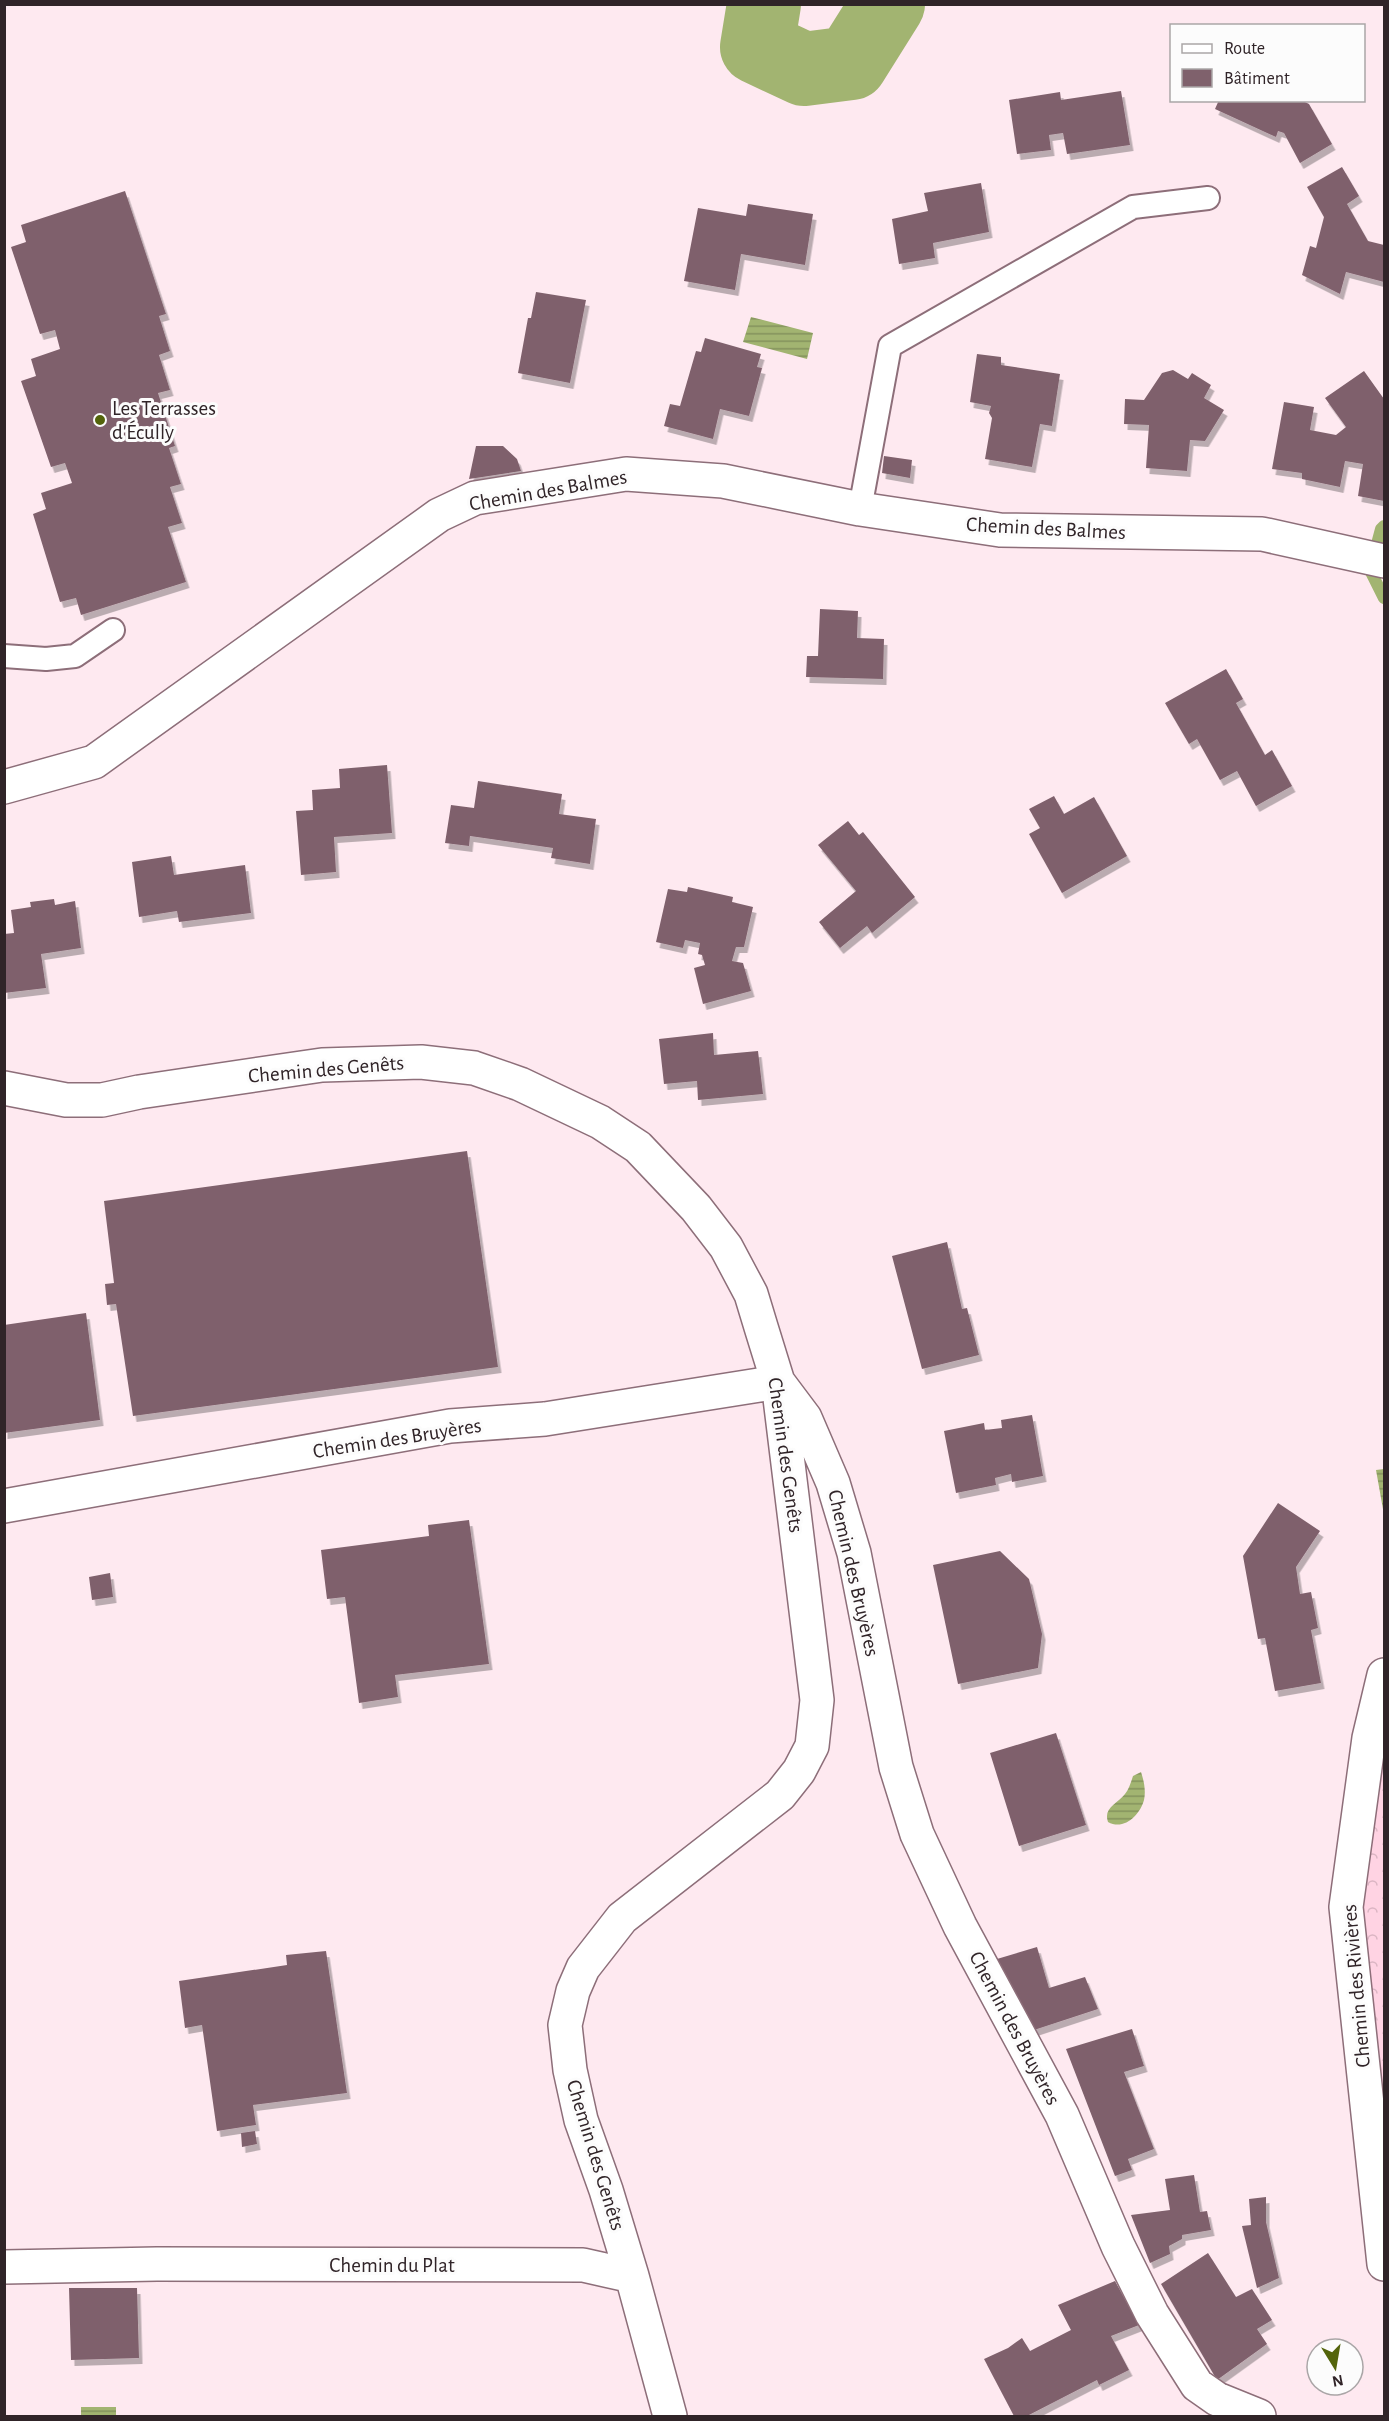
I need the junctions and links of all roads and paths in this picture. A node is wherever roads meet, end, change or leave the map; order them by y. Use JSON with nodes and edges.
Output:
{"nodes":[{"id":1,"x":1208,"y":198,"type":"dead end"},
{"id":2,"x":860,"y":509,"type":"junction"},
{"id":3,"x":1373,"y":558,"type":"edge"},
{"id":4,"x":113,"y":630,"type":"dead end"},
{"id":5,"x":4,"y":656,"type":"edge"},
{"id":6,"x":4,"y":787,"type":"edge"},
{"id":7,"x":4,"y":1088,"type":"edge"},
{"id":8,"x":778,"y":1382,"type":"junction"},
{"id":9,"x":4,"y":1506,"type":"edge"},
{"id":10,"x":1384,"y":1675,"type":"edge"},
{"id":11,"x":1384,"y":2264,"type":"edge"},
{"id":12,"x":4,"y":2267,"type":"edge"},
{"id":13,"x":632,"y":2276,"type":"junction"},
{"id":14,"x":670,"y":2416,"type":"edge"},
{"id":15,"x":1258,"y":2416,"type":"edge"}],
"edges":[{"from":1,"to":2,"type":"lane"},
{"from":2,"to":3,"type":"street","name":"Chemin des Balmes"},
{"from":2,"to":6,"type":"street","name":"Chemin des Balmes"},
{"from":4,"to":5,"type":"lane"},
{"from":7,"to":8,"type":"street","name":"Chemin des Genêts"},
{"from":8,"to":9,"type":"street","name":"Chemin des Bruyères"},
{"from":8,"to":13,"type":"street","name":"Chemin des Genêts"},
{"from":8,"to":15,"type":"street","name":"Chemin des Bruyères"},
{"from":10,"to":11,"type":"street","name":"Chemin des Rivières"},
{"from":12,"to":13,"type":"street","name":"Chemin du Plat"},
{"from":13,"to":14,"type":"street"}]}
